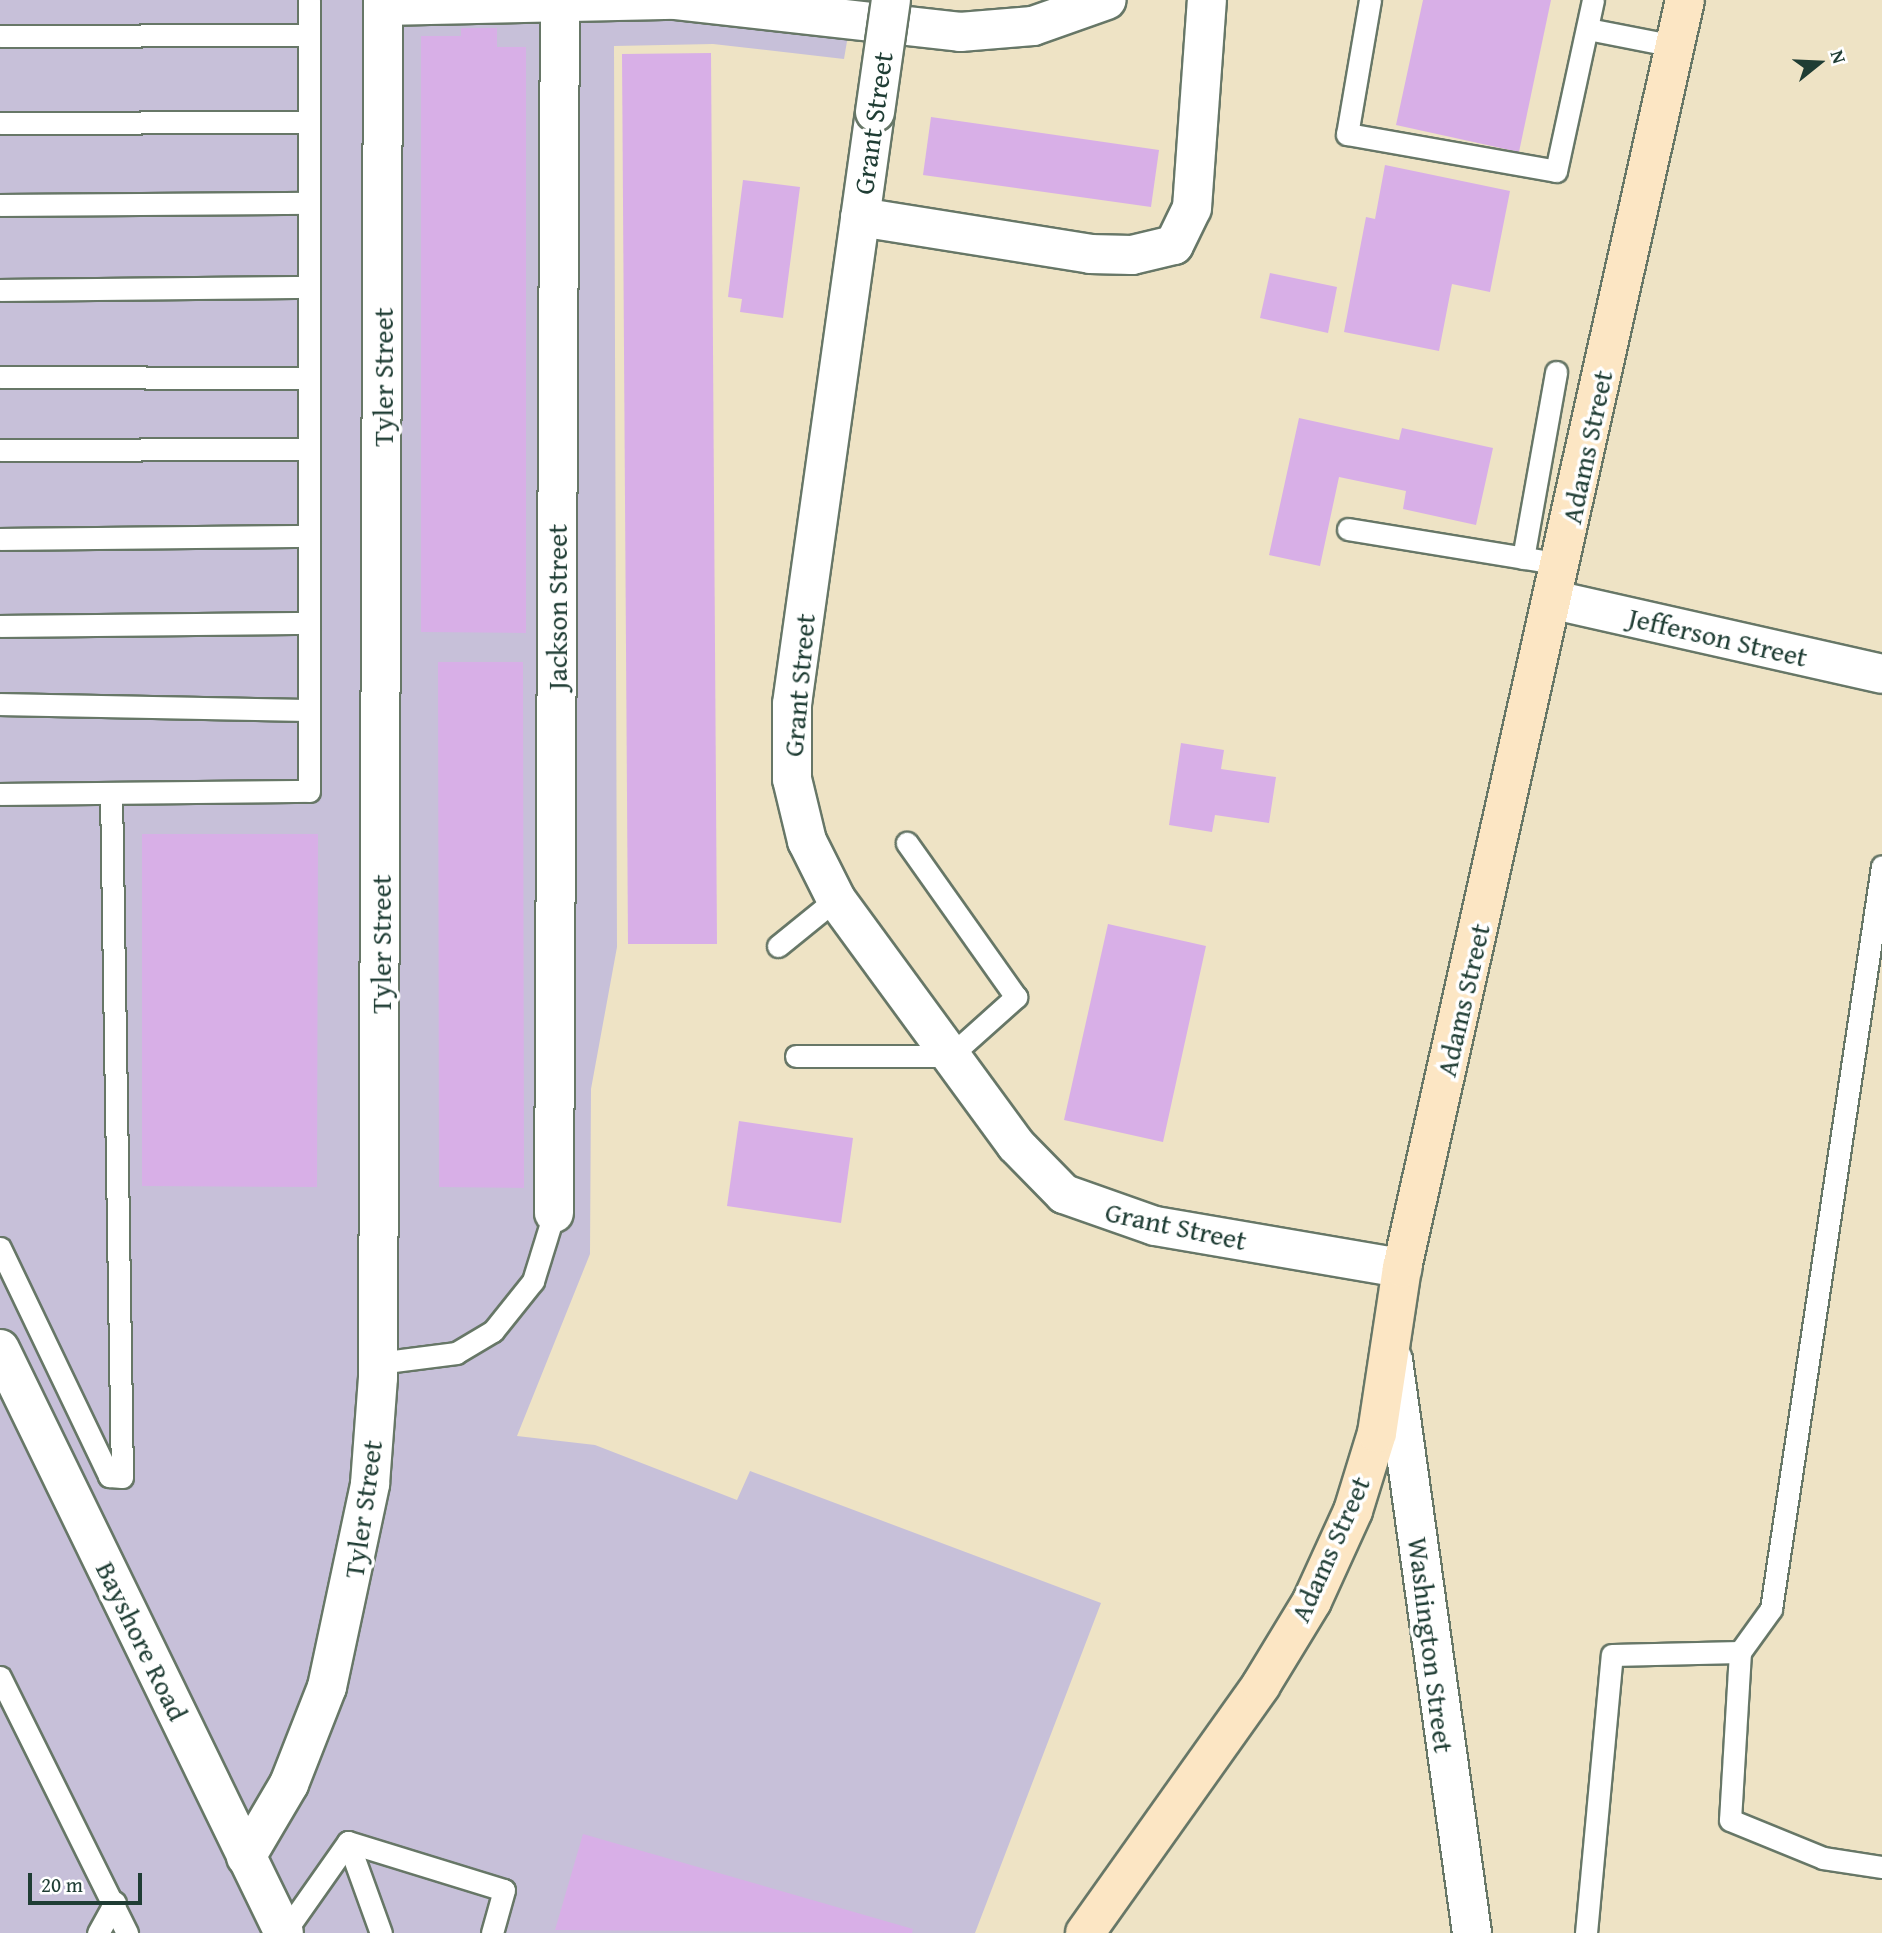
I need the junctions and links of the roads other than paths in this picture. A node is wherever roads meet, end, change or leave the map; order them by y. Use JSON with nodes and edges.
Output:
{"nodes":[{"id":1,"x":309,"y":0,"type":"edge"},
{"id":2,"x":891,"y":0,"type":"edge"},
{"id":3,"x":1107,"y":0,"type":"edge"},
{"id":4,"x":1207,"y":0,"type":"edge"},
{"id":5,"x":1370,"y":0,"type":"edge"},
{"id":6,"x":1594,"y":0,"type":"edge"},
{"id":7,"x":1685,"y":0,"type":"edge"},
{"id":8,"x":559,"y":2,"type":"edge"},
{"id":9,"x":383,"y":3,"type":"edge"},
{"id":10,"x":1588,"y":29,"type":"junction"},
{"id":11,"x":309,"y":35,"type":"junction"},
{"id":12,"x":0,"y":36,"type":"edge"},
{"id":13,"x":1675,"y":47,"type":"junction"},
{"id":14,"x":309,"y":122,"type":"junction"},
{"id":15,"x":0,"y":123,"type":"edge"},
{"id":16,"x":309,"y":203,"type":"junction"},
{"id":17,"x":0,"y":205,"type":"edge"},
{"id":18,"x":860,"y":216,"type":"junction"},
{"id":19,"x":309,"y":287,"type":"junction"},
{"id":20,"x":0,"y":290,"type":"edge"},
{"id":21,"x":1556,"y":372,"type":"dead end"},
{"id":22,"x":0,"y":377,"type":"edge"},
{"id":23,"x":309,"y":378,"type":"junction"},
{"id":24,"x":309,"y":449,"type":"junction"},
{"id":25,"x":0,"y":450,"type":"edge"},
{"id":26,"x":1348,"y":529,"type":"dead end"},
{"id":27,"x":309,"y":536,"type":"junction"},
{"id":28,"x":0,"y":539,"type":"edge"},
{"id":29,"x":1523,"y":558,"type":"junction"},
{"id":30,"x":1558,"y":582,"type":"junction"},
{"id":31,"x":309,"y":623,"type":"junction"},
{"id":32,"x":0,"y":626,"type":"edge"},
{"id":33,"x":1882,"y":674,"type":"edge"},
{"id":34,"x":0,"y":704,"type":"edge"},
{"id":35,"x":309,"y":710,"type":"junction"},
{"id":36,"x":111,"y":793,"type":"junction"},
{"id":37,"x":0,"y":794,"type":"edge"},
{"id":38,"x":907,"y":844,"type":"dead end"},
{"id":39,"x":1882,"y":866,"type":"edge"},
{"id":40,"x":836,"y":899,"type":"junction"},
{"id":41,"x":778,"y":946,"type":"dead end"},
{"id":42,"x":950,"y":1055,"type":"junction"},
{"id":43,"x":796,"y":1056,"type":"dead end"},
{"id":44,"x":554,"y":1213,"type":"joint"},
{"id":45,"x":0,"y":1248,"type":"edge"},
{"id":46,"x":1402,"y":1268,"type":"junction"},
{"id":47,"x":0,"y":1349,"type":"edge"},
{"id":48,"x":1393,"y":1356,"type":"junction"},
{"id":49,"x":379,"y":1363,"type":"junction"},
{"id":50,"x":1740,"y":1653,"type":"junction"},
{"id":51,"x":0,"y":1677,"type":"edge"},
{"id":52,"x":348,"y":1842,"type":"junction"},
{"id":53,"x":246,"y":1857,"type":"junction"},
{"id":54,"x":1882,"y":1867,"type":"edge"},
{"id":55,"x":115,"y":1902,"type":"junction"},
{"id":56,"x":98,"y":1933,"type":"edge"},
{"id":57,"x":127,"y":1933,"type":"edge"},
{"id":58,"x":284,"y":1933,"type":"edge"},
{"id":59,"x":381,"y":1933,"type":"edge"},
{"id":60,"x":492,"y":1933,"type":"edge"},
{"id":61,"x":1086,"y":1933,"type":"edge"},
{"id":62,"x":1472,"y":1933,"type":"edge"},
{"id":63,"x":1586,"y":1933,"type":"edge"}],
"edges":[{"from":1,"to":11,"type":"lane"},
{"from":2,"to":18,"type":"street","name":"Grant Street","bridge":true},
{"from":3,"to":8,"type":"street"},
{"from":4,"to":18,"type":"street"},
{"from":5,"to":10,"type":"lane"},
{"from":6,"to":10,"type":"lane"},
{"from":7,"to":13,"type":"street","name":"Adams Street"},
{"from":8,"to":9,"type":"street"},
{"from":8,"to":44,"type":"street","name":"Jackson Street"},
{"from":9,"to":49,"type":"street","name":"Tyler Street"},
{"from":10,"to":13,"type":"lane"},
{"from":11,"to":12,"type":"lane"},
{"from":11,"to":14,"type":"lane"},
{"from":13,"to":30,"type":"street","name":"Adams Street"},
{"from":14,"to":15,"type":"lane"},
{"from":14,"to":16,"type":"lane"},
{"from":16,"to":17,"type":"lane"},
{"from":16,"to":19,"type":"lane"},
{"from":18,"to":40,"type":"street","name":"Grant Street"},
{"from":19,"to":20,"type":"lane"},
{"from":19,"to":23,"type":"lane"},
{"from":21,"to":29,"type":"lane"},
{"from":22,"to":23,"type":"lane"},
{"from":23,"to":24,"type":"lane"},
{"from":24,"to":25,"type":"lane"},
{"from":24,"to":27,"type":"lane"},
{"from":26,"to":29,"type":"lane"},
{"from":27,"to":28,"type":"lane"},
{"from":27,"to":31,"type":"lane"},
{"from":29,"to":30,"type":"lane"},
{"from":30,"to":33,"type":"street","name":"Jefferson Street"},
{"from":30,"to":46,"type":"street","name":"Adams Street"},
{"from":31,"to":32,"type":"lane"},
{"from":31,"to":35,"type":"lane"},
{"from":34,"to":35,"type":"lane"},
{"from":35,"to":36,"type":"lane"},
{"from":36,"to":37,"type":"lane"},
{"from":36,"to":45,"type":"lane"},
{"from":38,"to":42,"type":"lane"},
{"from":39,"to":50,"type":"lane"},
{"from":40,"to":41,"type":"lane"},
{"from":40,"to":42,"type":"street","name":"Grant Street"},
{"from":42,"to":43,"type":"lane"},
{"from":42,"to":46,"type":"street","name":"Grant Street"},
{"from":44,"to":49,"type":"lane"},
{"from":46,"to":48,"type":"street","name":"Adams Street"},
{"from":47,"to":53,"type":"street","name":"Bayshore Road"},
{"from":48,"to":61,"type":"street","name":"Adams Street"},
{"from":48,"to":62,"type":"street","name":"Washington Street"},
{"from":49,"to":53,"type":"street","name":"Tyler Street"},
{"from":50,"to":54,"type":"lane"},
{"from":50,"to":63,"type":"lane"},
{"from":51,"to":55,"type":"lane"},
{"from":52,"to":58,"type":"lane"},
{"from":52,"to":59,"type":"lane"},
{"from":52,"to":60,"type":"lane"},
{"from":53,"to":58,"type":"street","name":"Bayshore Road"},
{"from":55,"to":56,"type":"lane"},
{"from":55,"to":57,"type":"lane"}]}
